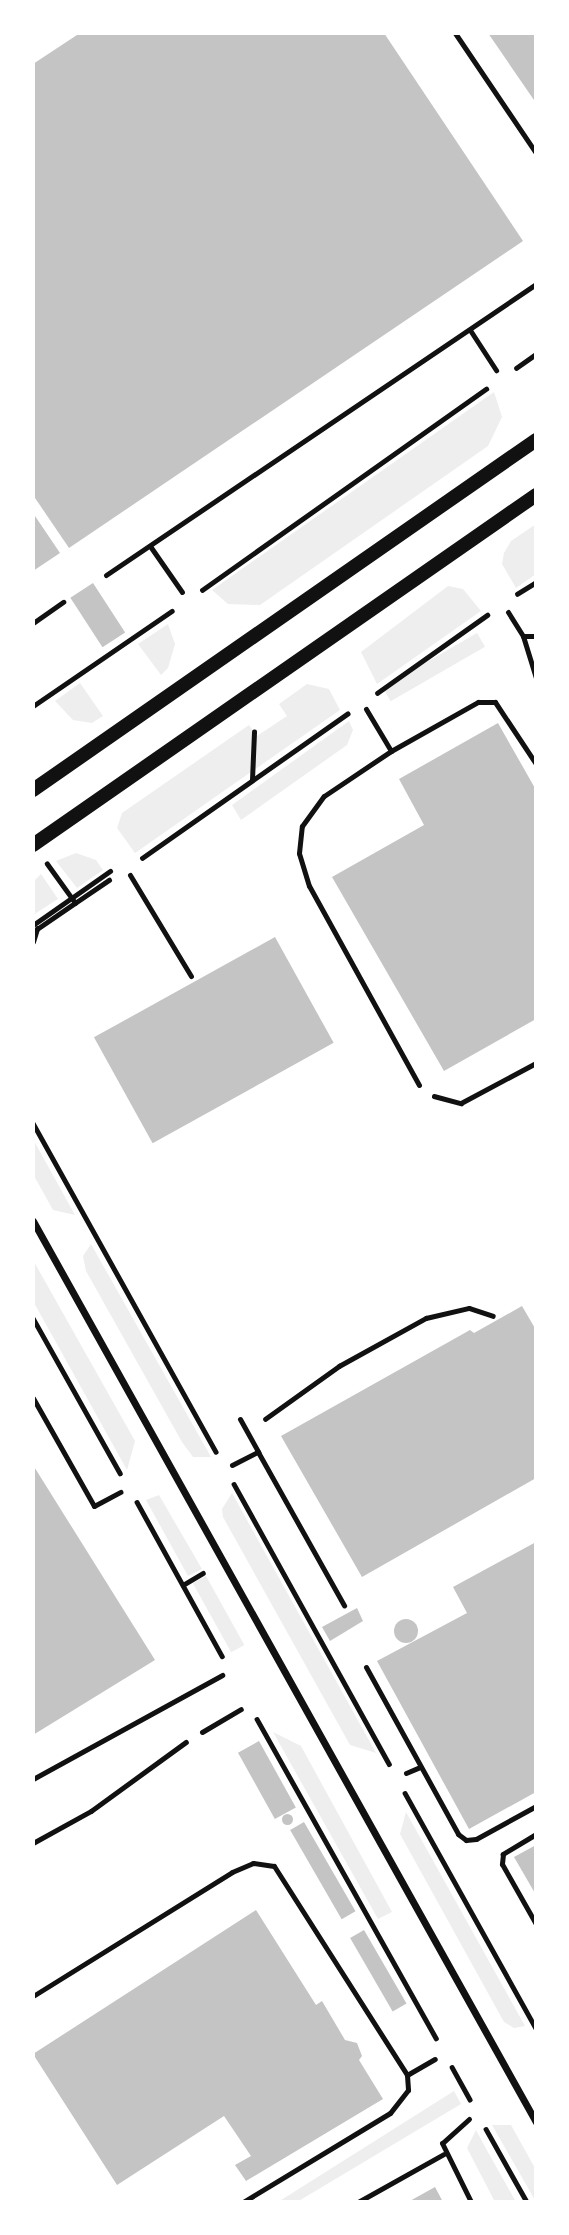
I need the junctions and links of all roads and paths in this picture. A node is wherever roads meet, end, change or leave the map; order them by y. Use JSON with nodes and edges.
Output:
{"nodes":[{"id":1,"x":455,"y":33,"type":"edge"},
{"id":2,"x":536,"y":153,"type":"edge"},
{"id":3,"x":536,"y":284,"type":"edge"},
{"id":4,"x":470,"y":330,"type":"junction"},
{"id":5,"x":536,"y":354,"type":"edge"},
{"id":6,"x":496,"y":370,"type":"dead end"},
{"id":7,"x":513,"y":370,"type":"dead end"},
{"id":8,"x":491,"y":386,"type":"dead end"},
{"id":9,"x":536,"y":440,"type":"edge"},
{"id":10,"x":536,"y":495,"type":"edge"},
{"id":11,"x":150,"y":545,"type":"junction"},
{"id":12,"x":106,"y":575,"type":"dead end"},
{"id":13,"x":536,"y":582,"type":"edge"},
{"id":14,"x":182,"y":592,"type":"dead end"},
{"id":15,"x":199,"y":592,"type":"dead end"},
{"id":16,"x":514,"y":597,"type":"dead end"},
{"id":17,"x":63,"y":602,"type":"dead end"},
{"id":18,"x":177,"y":607,"type":"dead end"},
{"id":19,"x":492,"y":612,"type":"dead end"},
{"id":20,"x":508,"y":612,"type":"dead end"},
{"id":21,"x":33,"y":623,"type":"edge"},
{"id":22,"x":523,"y":636,"type":"junction"},
{"id":23,"x":536,"y":636,"type":"edge"},
{"id":24,"x":536,"y":678,"type":"edge"},
{"id":25,"x":373,"y":695,"type":"dead end"},
{"id":26,"x":33,"y":706,"type":"edge"},
{"id":27,"x":366,"y":709,"type":"dead end"},
{"id":28,"x":351,"y":711,"type":"dead end"},
{"id":29,"x":254,"y":732,"type":"dead end"},
{"id":30,"x":391,"y":751,"type":"junction"},
{"id":31,"x":536,"y":764,"type":"edge"},
{"id":32,"x":252,"y":780,"type":"junction"},
{"id":33,"x":33,"y":790,"type":"edge"},
{"id":34,"x":33,"y":845,"type":"edge"},
{"id":35,"x":136,"y":862,"type":"dead end"},
{"id":36,"x":122,"y":863,"type":"dead end"},
{"id":37,"x":130,"y":875,"type":"dead end"},
{"id":38,"x":115,"y":876,"type":"dead end"},
{"id":39,"x":73,"y":901,"type":"junction"},
{"id":40,"x":33,"y":925,"type":"edge"},
{"id":41,"x":33,"y":942,"type":"edge"},
{"id":42,"x":191,"y":976,"type":"dead end"},
{"id":43,"x":536,"y":1063,"type":"edge"},
{"id":44,"x":419,"y":1085,"type":"joint"},
{"id":45,"x":33,"y":1123,"type":"edge"},
{"id":46,"x":33,"y":1221,"type":"edge"},
{"id":47,"x":493,"y":1316,"type":"dead end"},
{"id":48,"x":33,"y":1398,"type":"edge"},
{"id":49,"x":240,"y":1419,"type":"dead end"},
{"id":50,"x":247,"y":1431,"type":"junction"},
{"id":51,"x":258,"y":1452,"type":"junction"},
{"id":52,"x":219,"y":1457,"type":"dead end"},
{"id":53,"x":232,"y":1465,"type":"dead end"},
{"id":54,"x":232,"y":1481,"type":"dead end"},
{"id":55,"x":120,"y":1492,"type":"dead end"},
{"id":56,"x":344,"y":1605,"type":"dead end"},
{"id":57,"x":366,"y":1667,"type":"dead end"},
{"id":58,"x":222,"y":1675,"type":"dead end"},
{"id":59,"x":241,"y":1709,"type":"dead end"},
{"id":60,"x":202,"y":1732,"type":"joint"},
{"id":61,"x":391,"y":1766,"type":"dead end"},
{"id":62,"x":420,"y":1766,"type":"junction"},
{"id":63,"x":406,"y":1773,"type":"dead end"},
{"id":64,"x":33,"y":1779,"type":"edge"},
{"id":65,"x":402,"y":1787,"type":"dead end"},
{"id":66,"x":536,"y":1806,"type":"edge"},
{"id":67,"x":536,"y":1834,"type":"edge"},
{"id":68,"x":33,"y":1843,"type":"edge"},
{"id":69,"x":536,"y":1924,"type":"edge"},
{"id":70,"x":33,"y":1996,"type":"edge"},
{"id":71,"x":536,"y":2028,"type":"edge"},
{"id":72,"x":435,"y":2059,"type":"dead end"},
{"id":73,"x":407,"y":2075,"type":"junction"},
{"id":74,"x":458,"y":2079,"type":"dead end"},
{"id":75,"x":473,"y":2105,"type":"dead end"},
{"id":76,"x":469,"y":2119,"type":"dead end"},
{"id":77,"x":536,"y":2122,"type":"edge"},
{"id":78,"x":484,"y":2125,"type":"dead end"},
{"id":79,"x":444,"y":2154,"type":"junction"},
{"id":80,"x":243,"y":2202,"type":"edge"},
{"id":81,"x":358,"y":2202,"type":"edge"},
{"id":82,"x":471,"y":2202,"type":"edge"},
{"id":83,"x":527,"y":2202,"type":"edge"}],
"edges":[{"from":1,"to":2,"type":"lane"},
{"from":3,"to":4,"type":"lane"},
{"from":4,"to":6,"type":"lane"},
{"from":4,"to":11,"type":"lane"},
{"from":5,"to":7,"type":"path"},
{"from":8,"to":15,"type":"path"},
{"from":9,"to":33,"type":"main road"},
{"from":10,"to":34,"type":"main road"},
{"from":11,"to":12,"type":"lane"},
{"from":11,"to":14,"type":"lane"},
{"from":13,"to":16,"type":"path"},
{"from":17,"to":21,"type":"lane"},
{"from":18,"to":26,"type":"path"},
{"from":19,"to":25,"type":"path"},
{"from":20,"to":22,"type":"lane"},
{"from":22,"to":23,"type":"lane"},
{"from":22,"to":24,"type":"lane"},
{"from":27,"to":30,"type":"lane"},
{"from":28,"to":32,"type":"path"},
{"from":29,"to":32,"type":"path"},
{"from":30,"to":31,"type":"lane"},
{"from":30,"to":44,"type":"lane"},
{"from":32,"to":35,"type":"path"},
{"from":34,"to":39,"type":"path"},
{"from":36,"to":39,"type":"path"},
{"from":37,"to":42,"type":"lane"},
{"from":38,"to":39,"type":"path"},
{"from":39,"to":40,"type":"path"},
{"from":39,"to":41,"type":"path"},
{"from":43,"to":44,"type":"path"},
{"from":45,"to":52,"type":"path"},
{"from":46,"to":77,"type":"street"},
{"from":47,"to":50,"type":"path"},
{"from":48,"to":55,"type":"lane"},
{"from":49,"to":50,"type":"lane"},
{"from":50,"to":51,"type":"lane"},
{"from":51,"to":53,"type":"lane"},
{"from":51,"to":56,"type":"lane"},
{"from":54,"to":61,"type":"path"},
{"from":57,"to":62,"type":"lane"},
{"from":58,"to":64,"type":"lane"},
{"from":59,"to":60,"type":"lane"},
{"from":60,"to":68,"type":"path"},
{"from":62,"to":63,"type":"lane"},
{"from":62,"to":66,"type":"lane"},
{"from":65,"to":71,"type":"path"},
{"from":67,"to":69,"type":"lane"},
{"from":70,"to":73,"type":"lane"},
{"from":72,"to":73,"type":"lane"},
{"from":73,"to":80,"type":"lane"},
{"from":74,"to":75,"type":"path"},
{"from":76,"to":79,"type":"lane"},
{"from":78,"to":83,"type":"path"},
{"from":79,"to":81,"type":"lane"},
{"from":79,"to":82,"type":"lane"}]}
